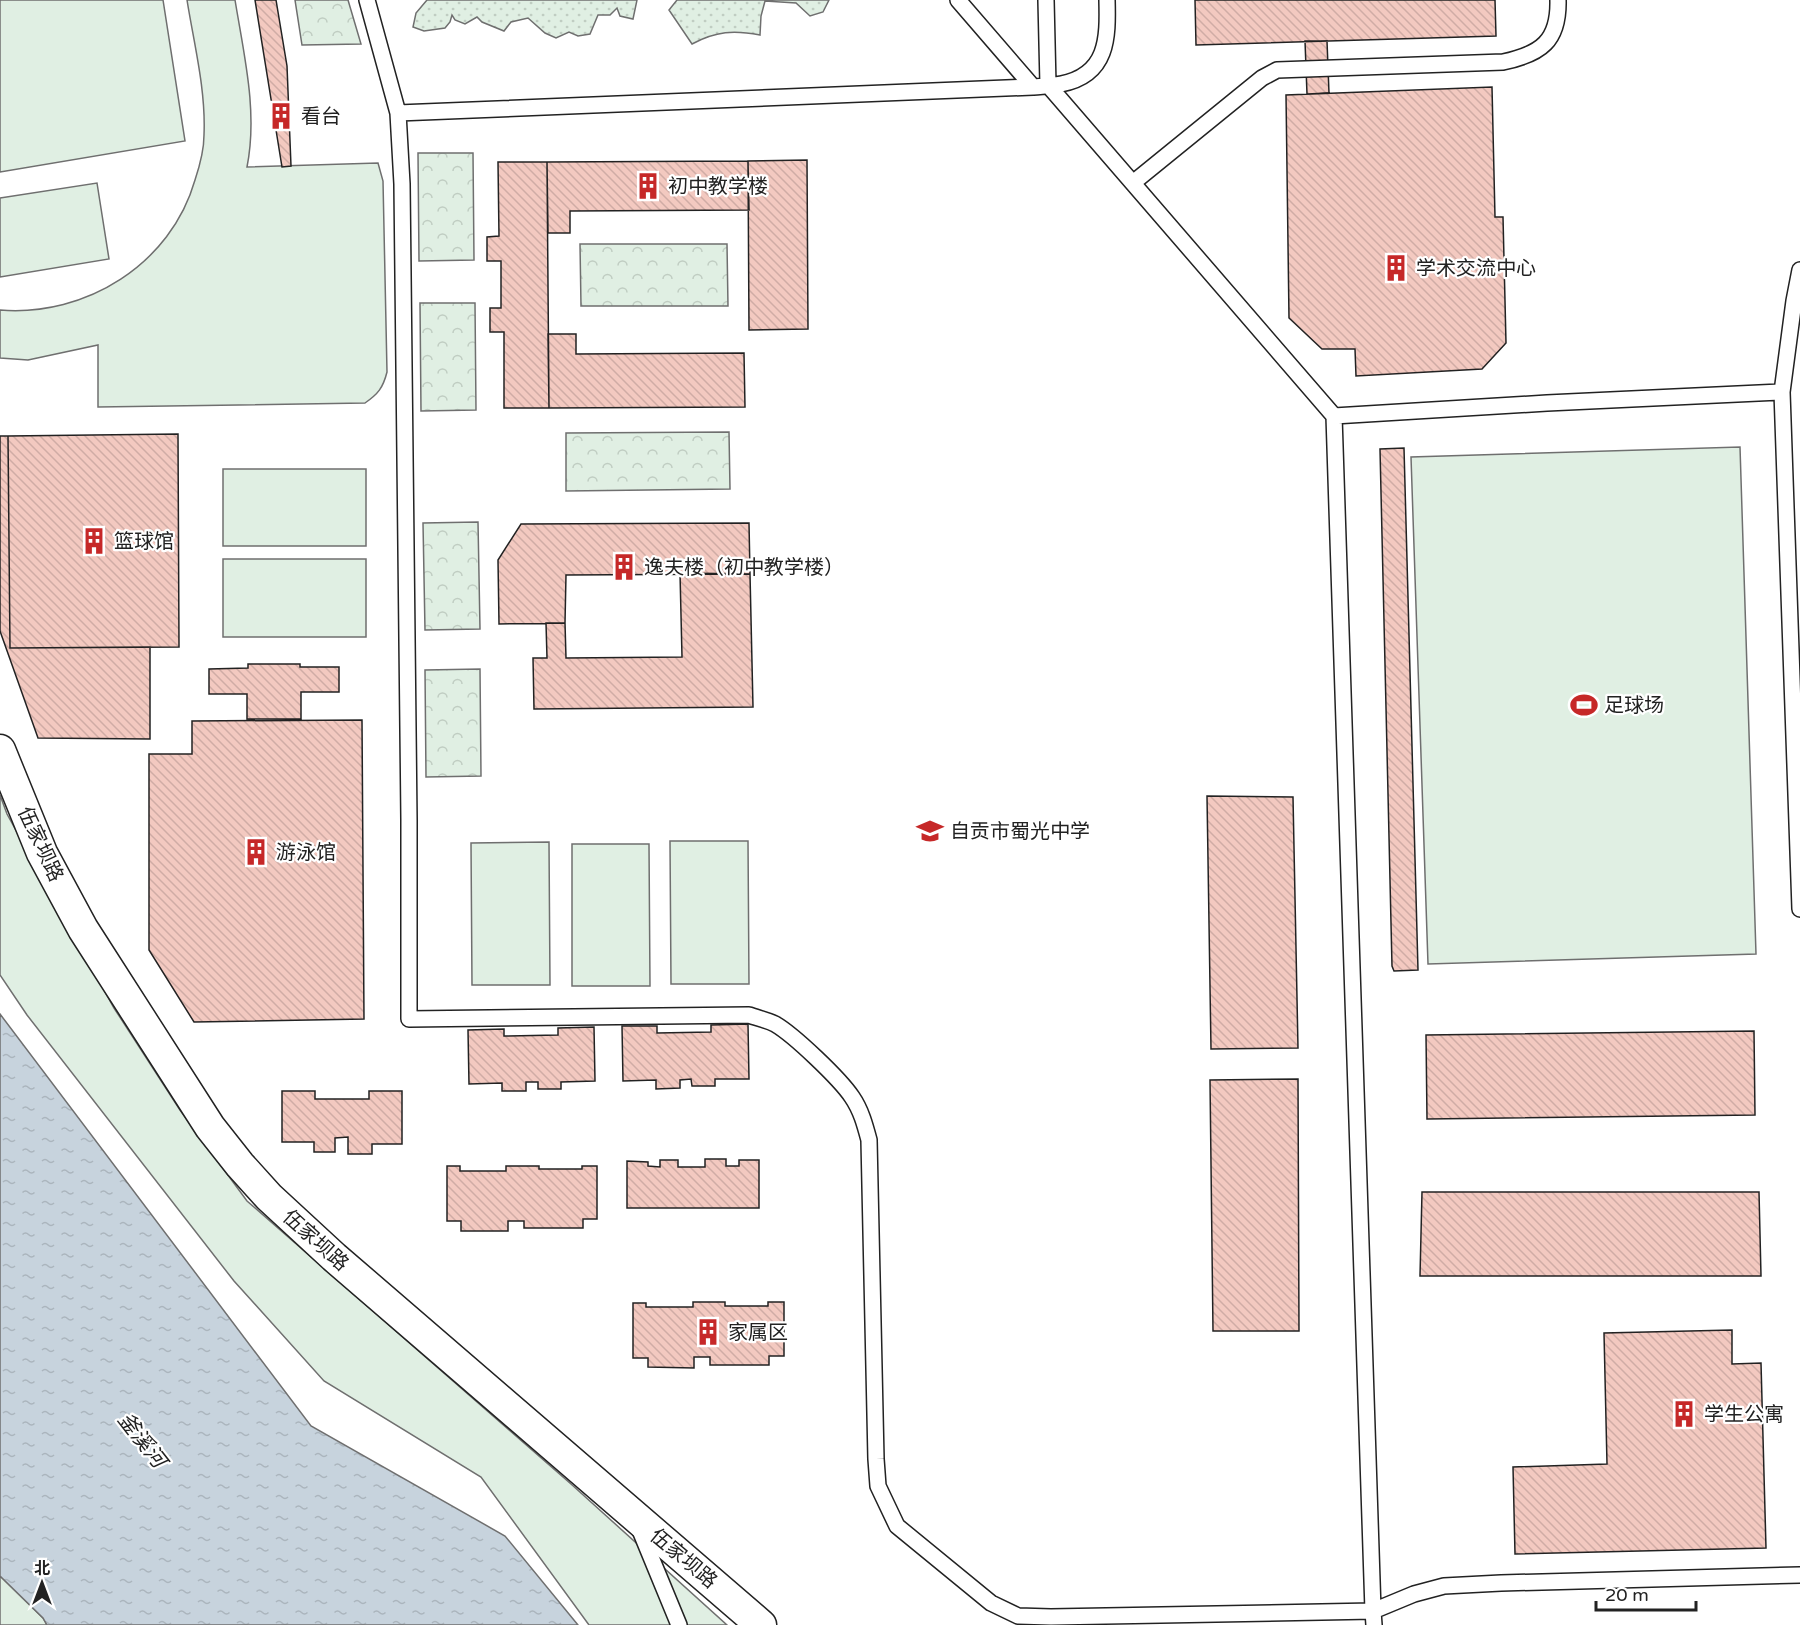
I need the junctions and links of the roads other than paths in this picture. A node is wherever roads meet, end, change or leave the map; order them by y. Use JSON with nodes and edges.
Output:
{"nodes":[{"id":1,"x":367,"y":0,"type":"edge"},
{"id":2,"x":958,"y":0,"type":"edge"},
{"id":3,"x":1046,"y":0,"type":"edge"},
{"id":4,"x":1107,"y":0,"type":"edge"},
{"id":5,"x":1558,"y":0,"type":"edge"},
{"id":6,"x":1041,"y":86,"type":"junction"},
{"id":7,"x":398,"y":113,"type":"junction"},
{"id":8,"x":1134,"y":182,"type":"junction"},
{"id":9,"x":1800,"y":270,"type":"edge"},
{"id":10,"x":1782,"y":392,"type":"junction"},
{"id":11,"x":1335,"y":416,"type":"junction"},
{"id":12,"x":0,"y":750,"type":"edge"},
{"id":13,"x":1800,"y":909,"type":"edge"},
{"id":14,"x":634,"y":1517,"type":"junction"},
{"id":15,"x":1800,"y":1575,"type":"edge"},
{"id":16,"x":1373,"y":1618,"type":"edge"},
{"id":17,"x":679,"y":1625,"type":"edge"},
{"id":18,"x":761,"y":1625,"type":"edge"}],
"edges":[{"from":1,"to":7,"type":"lane"},
{"from":2,"to":6,"type":"lane"},
{"from":3,"to":6,"type":"lane"},
{"from":4,"to":6,"type":"lane"},
{"from":5,"to":8,"type":"lane"},
{"from":6,"to":7,"type":"lane"},
{"from":6,"to":8,"type":"lane"},
{"from":7,"to":16,"type":"lane"},
{"from":8,"to":11,"type":"lane"},
{"from":9,"to":10,"type":"lane"},
{"from":10,"to":11,"type":"lane"},
{"from":10,"to":13,"type":"lane"},
{"from":11,"to":16,"type":"lane"},
{"from":12,"to":14,"type":"street","name":"伍家坝路"},
{"from":14,"to":17,"type":"lane"},
{"from":14,"to":18,"type":"street","name":"伍家坝路"},
{"from":15,"to":16,"type":"lane"}]}
